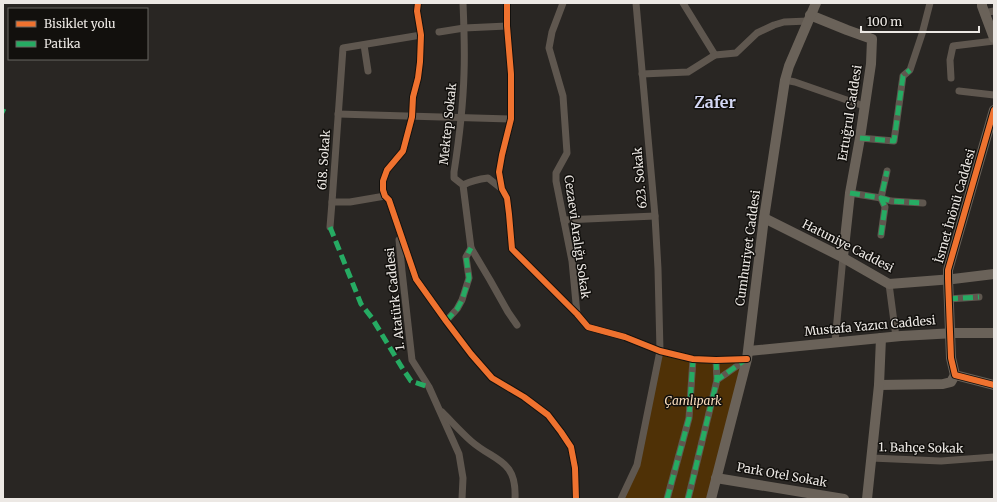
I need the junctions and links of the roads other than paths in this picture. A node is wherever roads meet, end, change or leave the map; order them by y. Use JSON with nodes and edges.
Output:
{"nodes":[{"id":1,"x":418,"y":3,"type":"edge"},
{"id":2,"x":463,"y":3,"type":"edge"},
{"id":3,"x":507,"y":3,"type":"edge"},
{"id":4,"x":563,"y":3,"type":"edge"},
{"id":5,"x":636,"y":3,"type":"edge"},
{"id":6,"x":683,"y":3,"type":"edge"},
{"id":7,"x":815,"y":3,"type":"edge"},
{"id":8,"x":930,"y":3,"type":"edge"},
{"id":9,"x":987,"y":9,"type":"edge"},
{"id":10,"x":809,"y":18,"type":"junction"},
{"id":11,"x":507,"y":26,"type":"junction"},
{"id":12,"x":464,"y":28,"type":"junction"},
{"id":13,"x":439,"y":32,"type":"dead end"},
{"id":14,"x":421,"y":35,"type":"junction"},
{"id":15,"x":994,"y":38,"type":"edge"},
{"id":16,"x":994,"y":41,"type":"edge"},
{"id":17,"x":364,"y":45,"type":"junction"},
{"id":18,"x":715,"y":55,"type":"junction"},
{"id":19,"x":368,"y":71,"type":"dead end"},
{"id":20,"x":642,"y":74,"type":"junction"},
{"id":21,"x":951,"y":78,"type":"dead end"},
{"id":22,"x":785,"y":80,"type":"junction"},
{"id":23,"x":959,"y":91,"type":"dead end"},
{"id":24,"x":994,"y":95,"type":"edge"},
{"id":25,"x":864,"y":106,"type":"junction"},
{"id":26,"x":994,"y":110,"type":"edge"},
{"id":27,"x":338,"y":114,"type":"junction"},
{"id":28,"x":412,"y":117,"type":"junction"},
{"id":29,"x":461,"y":118,"type":"junction"},
{"id":30,"x":511,"y":119,"type":"junction"},
{"id":31,"x":860,"y":138,"type":"junction"},
{"id":32,"x":887,"y":171,"type":"dead end"},
{"id":33,"x":463,"y":185,"type":"junction"},
{"id":34,"x":502,"y":189,"type":"junction"},
{"id":35,"x":850,"y":193,"type":"junction"},
{"id":36,"x":385,"y":196,"type":"junction"},
{"id":37,"x":881,"y":198,"type":"junction"},
{"id":38,"x":332,"y":202,"type":"junction"},
{"id":39,"x":923,"y":203,"type":"dead end"},
{"id":40,"x":655,"y":216,"type":"junction"},
{"id":41,"x":764,"y":218,"type":"junction"},
{"id":42,"x":564,"y":220,"type":"junction"},
{"id":43,"x":330,"y":227,"type":"dead end"},
{"id":44,"x":398,"y":230,"type":"junction"},
{"id":45,"x":881,"y":235,"type":"dead end"},
{"id":46,"x":471,"y":248,"type":"junction"},
{"id":47,"x":842,"y":257,"type":"junction"},
{"id":48,"x":994,"y":274,"type":"edge"},
{"id":49,"x":948,"y":280,"type":"junction"},
{"id":50,"x":889,"y":284,"type":"junction"},
{"id":51,"x":979,"y":297,"type":"dead end"},
{"id":52,"x":948,"y":299,"type":"junction"},
{"id":53,"x":577,"y":314,"type":"junction"},
{"id":54,"x":446,"y":321,"type":"junction"},
{"id":55,"x":517,"y":325,"type":"dead end"},
{"id":56,"x":950,"y":333,"type":"junction"},
{"id":57,"x":994,"y":333,"type":"edge"},
{"id":58,"x":896,"y":336,"type":"junction"},
{"id":59,"x":881,"y":338,"type":"junction"},
{"id":60,"x":835,"y":342,"type":"junction"},
{"id":61,"x":660,"y":351,"type":"junction"},
{"id":62,"x":748,"y":355,"type":"junction"},
{"id":63,"x":693,"y":359,"type":"junction"},
{"id":64,"x":716,"y":360,"type":"junction"},
{"id":65,"x":955,"y":375,"type":"junction"},
{"id":66,"x":717,"y":380,"type":"junction"},
{"id":67,"x":879,"y":385,"type":"junction"},
{"id":68,"x":994,"y":385,"type":"edge"},
{"id":69,"x":687,"y":389,"type":"dead end"},
{"id":70,"x":439,"y":409,"type":"junction"},
{"id":71,"x":689,"y":418,"type":"junction"},
{"id":72,"x":994,"y":457,"type":"edge"},
{"id":73,"x":871,"y":458,"type":"junction"},
{"id":74,"x":716,"y":478,"type":"junction"},
{"id":75,"x":462,"y":499,"type":"edge"},
{"id":76,"x":515,"y":499,"type":"edge"},
{"id":77,"x":576,"y":499,"type":"edge"},
{"id":78,"x":621,"y":499,"type":"edge"},
{"id":79,"x":668,"y":499,"type":"edge"},
{"id":80,"x":688,"y":499,"type":"edge"},
{"id":81,"x":711,"y":499,"type":"edge"},
{"id":82,"x":844,"y":499,"type":"edge"},
{"id":83,"x":867,"y":499,"type":"edge"}],
"edges":[{"from":1,"to":14,"type":"street"},
{"from":2,"to":12,"type":"street","name":"Mektep Sokak"},
{"from":3,"to":11,"type":"street"},
{"from":4,"to":42,"type":"street","name":"Cezaevi Aralığı Sokak"},
{"from":5,"to":20,"type":"street","name":"623. Sokak"},
{"from":6,"to":18,"type":"street"},
{"from":7,"to":10,"type":"main road","name":"Cumhuriyet Caddesi"},
{"from":8,"to":31,"type":"street"},
{"from":9,"to":15,"type":"main road"},
{"from":10,"to":18,"type":"street"},
{"from":10,"to":22,"type":"main road","name":"Cumhuriyet Caddesi"},
{"from":10,"to":25,"type":"main road","name":"Ertuğrul Caddesi"},
{"from":11,"to":12,"type":"street"},
{"from":11,"to":30,"type":"street"},
{"from":12,"to":13,"type":"street"},
{"from":12,"to":29,"type":"street","name":"Mektep Sokak"},
{"from":14,"to":17,"type":"street"},
{"from":14,"to":28,"type":"street"},
{"from":16,"to":21,"type":"street"},
{"from":17,"to":19,"type":"street"},
{"from":17,"to":27,"type":"street","name":"618. Sokak"},
{"from":18,"to":20,"type":"street"},
{"from":20,"to":40,"type":"street","name":"623. Sokak"},
{"from":22,"to":25,"type":"street"},
{"from":22,"to":41,"type":"main road","name":"Cumhuriyet Caddesi"},
{"from":23,"to":24,"type":"street"},
{"from":25,"to":31,"type":"main road","name":"Ertuğrul Caddesi"},
{"from":26,"to":49,"type":"main road","name":"İsmet İnönü Caddesi"},
{"from":27,"to":28,"type":"street"},
{"from":27,"to":38,"type":"street","name":"618. Sokak"},
{"from":28,"to":29,"type":"street"},
{"from":28,"to":36,"type":"street"},
{"from":29,"to":30,"type":"street"},
{"from":29,"to":33,"type":"street","name":"Mektep Sokak"},
{"from":30,"to":34,"type":"street"},
{"from":31,"to":35,"type":"main road","name":"Ertuğrul Caddesi"},
{"from":32,"to":37,"type":"street"},
{"from":33,"to":34,"type":"street"},
{"from":33,"to":46,"type":"street","name":"Mektep Sokak"},
{"from":34,"to":53,"type":"street"},
{"from":35,"to":37,"type":"street"},
{"from":35,"to":47,"type":"main road","name":"Ertuğrul Caddesi"},
{"from":36,"to":38,"type":"street","name":"618. Sokak"},
{"from":36,"to":44,"type":"street"},
{"from":37,"to":39,"type":"street"},
{"from":37,"to":45,"type":"street"},
{"from":38,"to":43,"type":"street"},
{"from":40,"to":42,"type":"street"},
{"from":40,"to":61,"type":"street","name":"623. Sokak"},
{"from":41,"to":47,"type":"main road","name":"Hatuniye Caddesi"},
{"from":41,"to":62,"type":"main road","name":"Cumhuriyet Caddesi"},
{"from":42,"to":53,"type":"street","name":"Cezaevi Aralığı Sokak"},
{"from":44,"to":54,"type":"street"},
{"from":44,"to":70,"type":"street","name":"1. Atatürk Caddesi"},
{"from":46,"to":54,"type":"street"},
{"from":46,"to":55,"type":"street","name":"Mektep Sokak"},
{"from":47,"to":50,"type":"main road","name":"Hatuniye Caddesi"},
{"from":47,"to":60,"type":"street"},
{"from":48,"to":49,"type":"main road","name":"Hatuniye Caddesi"},
{"from":49,"to":50,"type":"main road","name":"Hatuniye Caddesi"},
{"from":49,"to":52,"type":"main road","name":"İsmet İnönü Caddesi"},
{"from":50,"to":58,"type":"street"},
{"from":51,"to":52,"type":"street"},
{"from":52,"to":56,"type":"main road","name":"İsmet İnönü Caddesi"},
{"from":53,"to":61,"type":"street"},
{"from":54,"to":77,"type":"street"},
{"from":56,"to":57,"type":"main road","name":"Mustafa Yazıcı Caddesi"},
{"from":56,"to":58,"type":"main road","name":"Mustafa Yazıcı Caddesi"},
{"from":56,"to":65,"type":"main road","name":"İsmet İnönü Caddesi"},
{"from":58,"to":59,"type":"main road","name":"Mustafa Yazıcı Caddesi"},
{"from":59,"to":60,"type":"main road","name":"Mustafa Yazıcı Caddesi"},
{"from":59,"to":67,"type":"main road"},
{"from":60,"to":62,"type":"main road","name":"Mustafa Yazıcı Caddesi"},
{"from":61,"to":63,"type":"street"},
{"from":61,"to":78,"type":"street","name":"623. Sokak"},
{"from":62,"to":64,"type":"street"},
{"from":62,"to":66,"type":"street"},
{"from":62,"to":74,"type":"main road","name":"Cumhuriyet Caddesi"},
{"from":63,"to":64,"type":"street"},
{"from":63,"to":71,"type":"street"},
{"from":64,"to":66,"type":"street"},
{"from":65,"to":67,"type":"main road"},
{"from":65,"to":68,"type":"main road"},
{"from":66,"to":80,"type":"street"},
{"from":67,"to":73,"type":"main road"},
{"from":69,"to":71,"type":"street"},
{"from":70,"to":75,"type":"street","name":"1. Atatürk Caddesi"},
{"from":70,"to":76,"type":"street"},
{"from":71,"to":79,"type":"street"},
{"from":72,"to":73,"type":"street","name":"1. Bahçe Sokak"},
{"from":73,"to":83,"type":"main road"},
{"from":74,"to":81,"type":"main road","name":"Cumhuriyet Caddesi"},
{"from":74,"to":82,"type":"main road","name":"Park Otel Sokak"}]}
